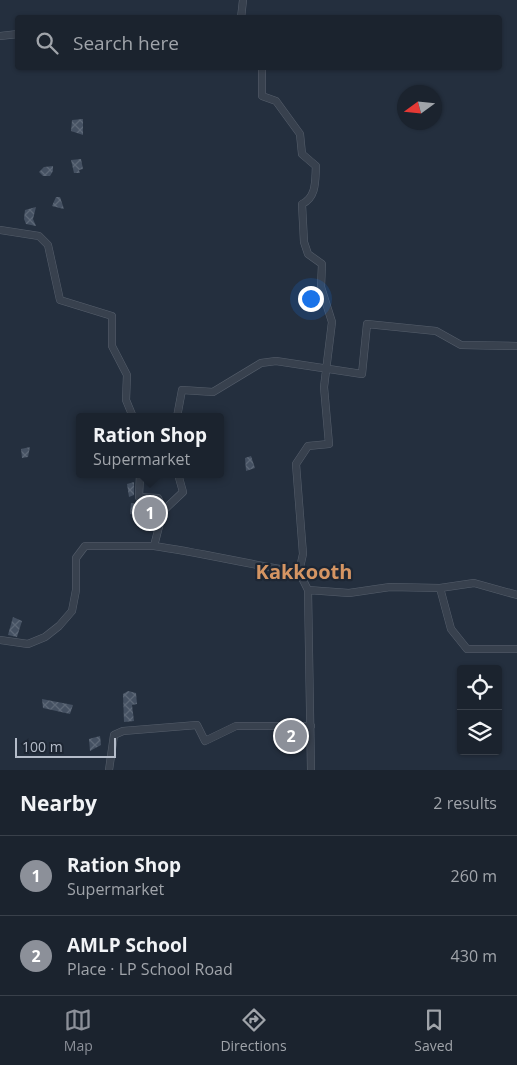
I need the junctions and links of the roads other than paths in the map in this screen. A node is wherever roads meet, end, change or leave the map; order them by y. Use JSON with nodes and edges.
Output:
{"nodes":[{"id":1,"x":243,"y":0,"type":"edge"},
{"id":2,"x":241,"y":15,"type":"edge"},
{"id":3,"x":15,"y":34,"type":"edge"},
{"id":4,"x":0,"y":36,"type":"edge"},
{"id":5,"x":262,"y":70,"type":"edge"},
{"id":6,"x":0,"y":230,"type":"edge"},
{"id":7,"x":517,"y":346,"type":"edge"},
{"id":8,"x":326,"y":369,"type":"junction"},
{"id":9,"x":131,"y":413,"type":"edge"},
{"id":10,"x":178,"y":413,"type":"edge"},
{"id":11,"x":140,"y":478,"type":"edge"},
{"id":12,"x":179,"y":478,"type":"edge"},
{"id":13,"x":163,"y":511,"type":"junction"},
{"id":14,"x":154,"y":546,"type":"junction"},
{"id":15,"x":299,"y":572,"type":"junction"},
{"id":16,"x":440,"y":588,"type":"junction"},
{"id":17,"x":308,"y":590,"type":"junction"},
{"id":18,"x":517,"y":595,"type":"edge"},
{"id":19,"x":0,"y":640,"type":"edge"},
{"id":20,"x":517,"y":649,"type":"edge"},
{"id":21,"x":311,"y":726,"type":"junction"},
{"id":22,"x":109,"y":770,"type":"edge"},
{"id":23,"x":311,"y":770,"type":"edge"}],
"edges":[{"from":1,"to":2,"type":"street"},
{"from":3,"to":4,"type":"street"},
{"from":5,"to":8,"type":"street"},
{"from":6,"to":9,"type":"street"},
{"from":7,"to":8,"type":"street"},
{"from":8,"to":10,"type":"street"},
{"from":8,"to":15,"type":"street"},
{"from":11,"to":13,"type":"street"},
{"from":12,"to":13,"type":"street"},
{"from":13,"to":14,"type":"street"},
{"from":14,"to":15,"type":"street"},
{"from":14,"to":19,"type":"street"},
{"from":15,"to":17,"type":"street"},
{"from":16,"to":17,"type":"street"},
{"from":16,"to":18,"type":"street"},
{"from":16,"to":20,"type":"street"},
{"from":17,"to":21,"type":"street"},
{"from":21,"to":22,"type":"street"},
{"from":21,"to":23,"type":"street"}]}
